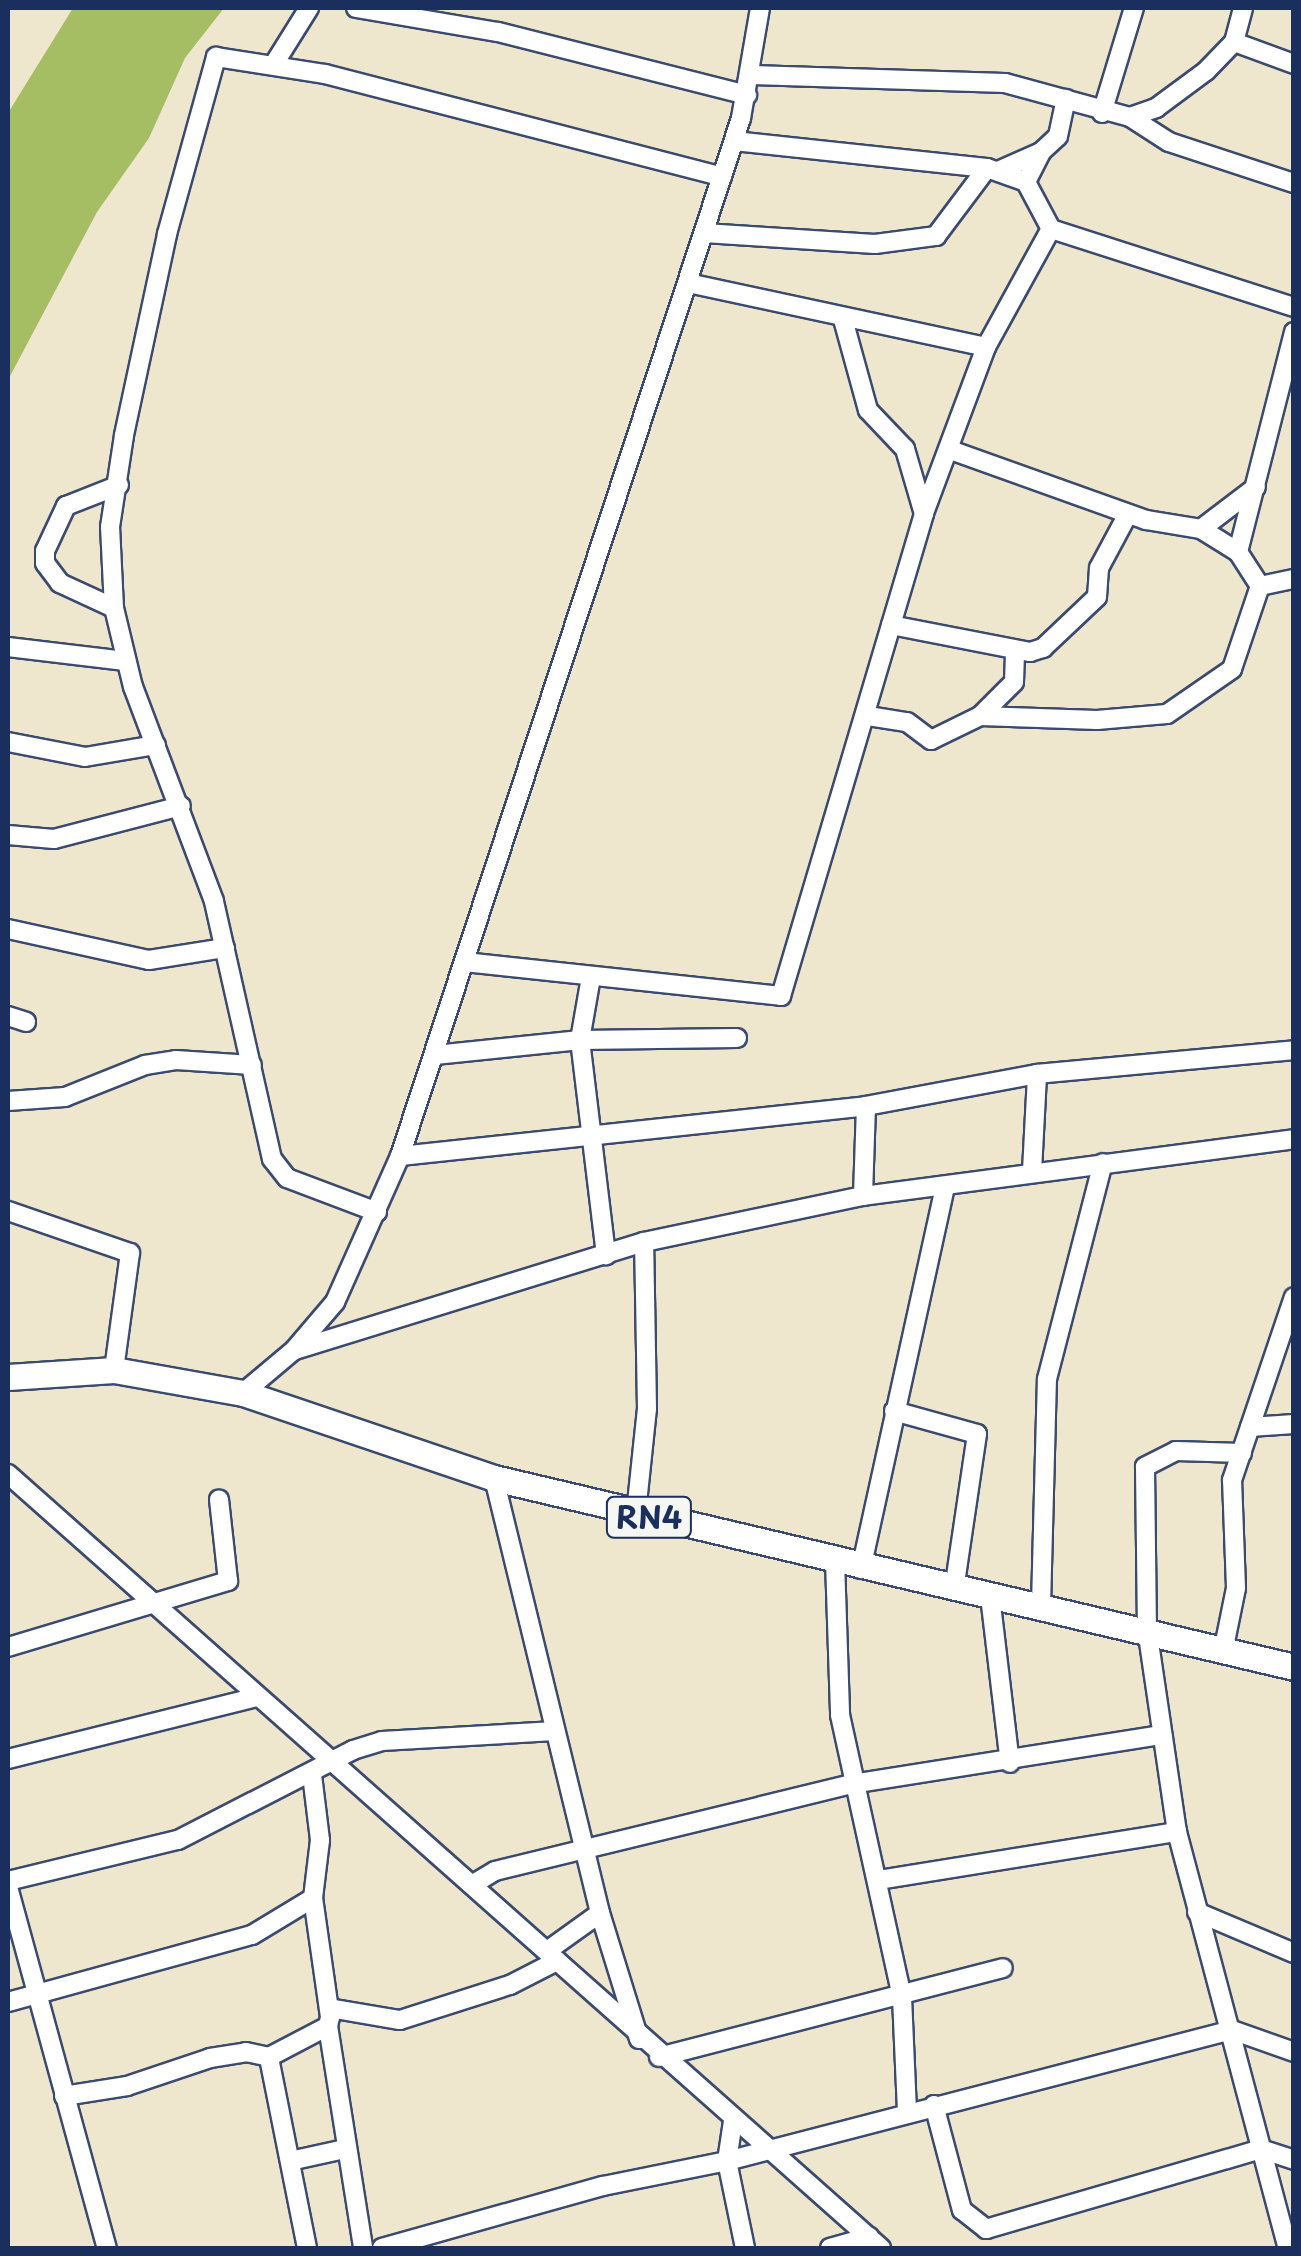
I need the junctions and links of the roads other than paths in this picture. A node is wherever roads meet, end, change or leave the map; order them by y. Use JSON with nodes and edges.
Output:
{"nodes":[{"id":1,"x":309,"y":8,"type":"edge"},
{"id":2,"x":356,"y":8,"type":"edge"},
{"id":3,"x":760,"y":8,"type":"edge"},
{"id":4,"x":1134,"y":8,"type":"edge"},
{"id":5,"x":1244,"y":8,"type":"edge"},
{"id":6,"x":1234,"y":42,"type":"junction"},
{"id":7,"x":274,"y":64,"type":"junction"},
{"id":8,"x":1294,"y":64,"type":"edge"},
{"id":9,"x":752,"y":75,"type":"junction"},
{"id":10,"x":1108,"y":87,"type":"junction"},
{"id":11,"x":747,"y":95,"type":"junction"},
{"id":12,"x":1072,"y":100,"type":"junction"},
{"id":13,"x":1156,"y":108,"type":"junction"},
{"id":14,"x":1102,"y":113,"type":"junction"},
{"id":15,"x":1130,"y":117,"type":"junction"},
{"id":16,"x":1154,"y":135,"type":"junction"},
{"id":17,"x":734,"y":141,"type":"junction"},
{"id":18,"x":1041,"y":152,"type":"junction"},
{"id":19,"x":993,"y":169,"type":"junction"},
{"id":20,"x":722,"y":177,"type":"junction"},
{"id":21,"x":1026,"y":182,"type":"junction"},
{"id":22,"x":1294,"y":183,"type":"edge"},
{"id":23,"x":1051,"y":229,"type":"junction"},
{"id":24,"x":704,"y":233,"type":"junction"},
{"id":25,"x":688,"y":283,"type":"junction"},
{"id":26,"x":1294,"y":307,"type":"edge"},
{"id":27,"x":843,"y":320,"type":"junction"},
{"id":28,"x":1294,"y":332,"type":"edge"},
{"id":29,"x":986,"y":347,"type":"junction"},
{"id":30,"x":950,"y":450,"type":"junction"},
{"id":31,"x":119,"y":485,"type":"junction"},
{"id":32,"x":1256,"y":487,"type":"junction"},
{"id":33,"x":924,"y":514,"type":"junction"},
{"id":34,"x":1128,"y":514,"type":"junction"},
{"id":35,"x":1201,"y":528,"type":"junction"},
{"id":36,"x":1238,"y":552,"type":"junction"},
{"id":37,"x":1294,"y":579,"type":"edge"},
{"id":38,"x":1260,"y":586,"type":"junction"},
{"id":39,"x":114,"y":608,"type":"junction"},
{"id":40,"x":891,"y":626,"type":"junction"},
{"id":41,"x":8,"y":647,"type":"edge"},
{"id":42,"x":1015,"y":650,"type":"junction"},
{"id":43,"x":125,"y":661,"type":"junction"},
{"id":44,"x":868,"y":716,"type":"junction"},
{"id":45,"x":980,"y":716,"type":"junction"},
{"id":46,"x":8,"y":742,"type":"edge"},
{"id":47,"x":156,"y":745,"type":"junction"},
{"id":48,"x":181,"y":806,"type":"junction"},
{"id":49,"x":8,"y":835,"type":"edge"},
{"id":50,"x":8,"y":928,"type":"edge"},
{"id":51,"x":225,"y":948,"type":"junction"},
{"id":52,"x":464,"y":962,"type":"junction"},
{"id":53,"x":591,"y":976,"type":"junction"},
{"id":54,"x":736,"y":1038,"type":"dead end"},
{"id":55,"x":580,"y":1040,"type":"junction"},
{"id":56,"x":1294,"y":1050,"type":"edge"},
{"id":57,"x":435,"y":1055,"type":"junction"},
{"id":58,"x":252,"y":1065,"type":"junction"},
{"id":59,"x":1037,"y":1074,"type":"junction"},
{"id":60,"x":8,"y":1101,"type":"edge"},
{"id":61,"x":866,"y":1106,"type":"junction"},
{"id":62,"x":594,"y":1135,"type":"junction"},
{"id":63,"x":1294,"y":1139,"type":"edge"},
{"id":64,"x":400,"y":1156,"type":"junction"},
{"id":65,"x":1103,"y":1163,"type":"junction"},
{"id":66,"x":1032,"y":1170,"type":"junction"},
{"id":67,"x":945,"y":1186,"type":"junction"},
{"id":68,"x":863,"y":1196,"type":"junction"},
{"id":69,"x":8,"y":1211,"type":"edge"},
{"id":70,"x":378,"y":1212,"type":"junction"},
{"id":71,"x":644,"y":1242,"type":"junction"},
{"id":72,"x":606,"y":1254,"type":"junction"},
{"id":73,"x":1294,"y":1297,"type":"edge"},
{"id":74,"x":294,"y":1350,"type":"junction"},
{"id":75,"x":114,"y":1370,"type":"junction"},
{"id":76,"x":8,"y":1377,"type":"edge"},
{"id":77,"x":242,"y":1393,"type":"junction"},
{"id":78,"x":894,"y":1411,"type":"junction"},
{"id":79,"x":1294,"y":1424,"type":"edge"},
{"id":80,"x":1250,"y":1427,"type":"junction"},
{"id":81,"x":1242,"y":1453,"type":"junction"},
{"id":82,"x":8,"y":1474,"type":"edge"},
{"id":83,"x":494,"y":1478,"type":"junction"},
{"id":84,"x":219,"y":1499,"type":"dead end"},
{"id":85,"x":636,"y":1513,"type":"junction"},
{"id":86,"x":835,"y":1561,"type":"junction"},
{"id":87,"x":861,"y":1569,"type":"junction"},
{"id":88,"x":954,"y":1589,"type":"junction"},
{"id":89,"x":990,"y":1596,"type":"junction"},
{"id":90,"x":152,"y":1606,"type":"junction"},
{"id":91,"x":1040,"y":1606,"type":"junction"},
{"id":92,"x":1147,"y":1629,"type":"junction"},
{"id":93,"x":8,"y":1647,"type":"edge"},
{"id":94,"x":1224,"y":1647,"type":"junction"},
{"id":95,"x":1294,"y":1667,"type":"edge"},
{"id":96,"x":256,"y":1697,"type":"junction"},
{"id":97,"x":555,"y":1731,"type":"junction"},
{"id":98,"x":1162,"y":1734,"type":"junction"},
{"id":99,"x":8,"y":1759,"type":"edge"},
{"id":100,"x":336,"y":1759,"type":"junction"},
{"id":101,"x":1010,"y":1762,"type":"junction"},
{"id":102,"x":312,"y":1776,"type":"junction"},
{"id":103,"x":852,"y":1784,"type":"junction"},
{"id":104,"x":1176,"y":1832,"type":"junction"},
{"id":105,"x":588,"y":1848,"type":"junction"},
{"id":106,"x":879,"y":1880,"type":"junction"},
{"id":107,"x":475,"y":1883,"type":"junction"},
{"id":108,"x":8,"y":1884,"type":"edge"},
{"id":109,"x":313,"y":1898,"type":"junction"},
{"id":110,"x":1197,"y":1912,"type":"junction"},
{"id":111,"x":600,"y":1913,"type":"junction"},
{"id":112,"x":1294,"y":1953,"type":"edge"},
{"id":113,"x":552,"y":1956,"type":"junction"},
{"id":114,"x":1003,"y":1968,"type":"dead end"},
{"id":115,"x":37,"y":1996,"type":"junction"},
{"id":116,"x":902,"y":1997,"type":"junction"},
{"id":117,"x":8,"y":2002,"type":"edge"},
{"id":118,"x":328,"y":2017,"type":"junction"},
{"id":119,"x":1232,"y":2030,"type":"junction"},
{"id":120,"x":639,"y":2039,"type":"junction"},
{"id":121,"x":1294,"y":2052,"type":"edge"},
{"id":122,"x":269,"y":2057,"type":"junction"},
{"id":123,"x":659,"y":2057,"type":"junction"},
{"id":124,"x":64,"y":2096,"type":"junction"},
{"id":125,"x":934,"y":2105,"type":"junction"},
{"id":126,"x":907,"y":2110,"type":"junction"},
{"id":127,"x":732,"y":2121,"type":"junction"},
{"id":128,"x":345,"y":2149,"type":"junction"},
{"id":129,"x":769,"y":2149,"type":"junction"},
{"id":130,"x":1261,"y":2149,"type":"junction"},
{"id":131,"x":1294,"y":2160,"type":"edge"},
{"id":132,"x":290,"y":2161,"type":"junction"},
{"id":133,"x":727,"y":2161,"type":"junction"},
{"id":134,"x":1290,"y":2240,"type":"edge"},
{"id":135,"x":875,"y":2243,"type":"edge"},
{"id":136,"x":108,"y":2248,"type":"edge"},
{"id":137,"x":307,"y":2248,"type":"edge"},
{"id":138,"x":363,"y":2248,"type":"edge"},
{"id":139,"x":382,"y":2248,"type":"edge"},
{"id":140,"x":746,"y":2248,"type":"edge"},
{"id":141,"x":830,"y":2248,"type":"edge"}],
"edges":[{"from":1,"to":7,"type":"street"},
{"from":2,"to":11,"type":"street"},
{"from":3,"to":9,"type":"street"},
{"from":4,"to":10,"type":"street"},
{"from":5,"to":6,"type":"street"},
{"from":6,"to":8,"type":"street"},
{"from":6,"to":13,"type":"street"},
{"from":7,"to":20,"type":"street"},
{"from":7,"to":31,"type":"street"},
{"from":9,"to":11,"type":"street"},
{"from":9,"to":12,"type":"street"},
{"from":10,"to":12,"type":"street"},
{"from":10,"to":14,"type":"street"},
{"from":11,"to":17,"type":"street"},
{"from":12,"to":14,"type":"street"},
{"from":12,"to":18,"type":"street"},
{"from":13,"to":15,"type":"street"},
{"from":13,"to":16,"type":"street"},
{"from":14,"to":15,"type":"street"},
{"from":15,"to":16,"type":"street"},
{"from":16,"to":22,"type":"street"},
{"from":17,"to":19,"type":"street"},
{"from":17,"to":20,"type":"street"},
{"from":18,"to":19,"type":"street"},
{"from":18,"to":21,"type":"street"},
{"from":19,"to":21,"type":"street"},
{"from":19,"to":24,"type":"street"},
{"from":20,"to":24,"type":"street"},
{"from":21,"to":23,"type":"street"},
{"from":23,"to":26,"type":"street"},
{"from":23,"to":29,"type":"street"},
{"from":24,"to":25,"type":"street"},
{"from":25,"to":27,"type":"street"},
{"from":25,"to":52,"type":"street"},
{"from":27,"to":29,"type":"street"},
{"from":27,"to":33,"type":"street"},
{"from":28,"to":32,"type":"street"},
{"from":29,"to":30,"type":"street"},
{"from":30,"to":33,"type":"street"},
{"from":30,"to":34,"type":"street"},
{"from":31,"to":39,"type":"street"},
{"from":31,"to":39,"type":"street"},
{"from":32,"to":35,"type":"street"},
{"from":32,"to":36,"type":"street"},
{"from":33,"to":40,"type":"street"},
{"from":34,"to":35,"type":"street"},
{"from":34,"to":42,"type":"street"},
{"from":35,"to":36,"type":"street"},
{"from":36,"to":38,"type":"street"},
{"from":37,"to":38,"type":"street"},
{"from":38,"to":45,"type":"street"},
{"from":39,"to":43,"type":"street"},
{"from":40,"to":42,"type":"street"},
{"from":40,"to":44,"type":"street"},
{"from":41,"to":43,"type":"street"},
{"from":42,"to":45,"type":"street"},
{"from":43,"to":47,"type":"street"},
{"from":44,"to":45,"type":"street"},
{"from":44,"to":53,"type":"street"},
{"from":46,"to":47,"type":"street"},
{"from":47,"to":48,"type":"street"},
{"from":48,"to":49,"type":"street"},
{"from":48,"to":51,"type":"street"},
{"from":50,"to":51,"type":"street"},
{"from":51,"to":58,"type":"street"},
{"from":52,"to":53,"type":"street"},
{"from":52,"to":57,"type":"street"},
{"from":53,"to":55,"type":"street"},
{"from":54,"to":55,"type":"street"},
{"from":55,"to":57,"type":"street"},
{"from":55,"to":62,"type":"street"},
{"from":56,"to":59,"type":"street"},
{"from":57,"to":64,"type":"street"},
{"from":58,"to":60,"type":"street"},
{"from":58,"to":70,"type":"street"},
{"from":59,"to":61,"type":"street"},
{"from":59,"to":66,"type":"street"},
{"from":61,"to":62,"type":"street"},
{"from":61,"to":68,"type":"street"},
{"from":62,"to":64,"type":"street"},
{"from":62,"to":72,"type":"street"},
{"from":63,"to":65,"type":"street"},
{"from":64,"to":70,"type":"street"},
{"from":65,"to":66,"type":"street"},
{"from":65,"to":91,"type":"street"},
{"from":66,"to":67,"type":"street"},
{"from":67,"to":68,"type":"street"},
{"from":67,"to":78,"type":"street"},
{"from":68,"to":71,"type":"street"},
{"from":69,"to":75,"type":"street"},
{"from":70,"to":74,"type":"street"},
{"from":71,"to":72,"type":"street"},
{"from":71,"to":85,"type":"street"},
{"from":72,"to":74,"type":"street"},
{"from":73,"to":80,"type":"street"},
{"from":74,"to":77,"type":"street"},
{"from":75,"to":76,"type":"highway","number":"RN4"},
{"from":75,"to":77,"type":"highway","number":"RN4"},
{"from":77,"to":83,"type":"highway","number":"RN4"},
{"from":78,"to":87,"type":"street"},
{"from":78,"to":88,"type":"street"},
{"from":79,"to":80,"type":"street"},
{"from":80,"to":81,"type":"street"},
{"from":81,"to":92,"type":"street"},
{"from":81,"to":94,"type":"street"},
{"from":82,"to":90,"type":"street"},
{"from":83,"to":85,"type":"highway","number":"RN4"},
{"from":83,"to":97,"type":"street"},
{"from":84,"to":90,"type":"street"},
{"from":85,"to":86,"type":"highway","number":"RN4"},
{"from":86,"to":87,"type":"highway","number":"RN4"},
{"from":86,"to":103,"type":"street"},
{"from":87,"to":88,"type":"highway","number":"RN4"},
{"from":88,"to":89,"type":"highway","number":"RN4"},
{"from":89,"to":91,"type":"highway","number":"RN4"},
{"from":89,"to":101,"type":"street"},
{"from":90,"to":93,"type":"street"},
{"from":90,"to":96,"type":"street"},
{"from":91,"to":92,"type":"highway","number":"RN4"},
{"from":92,"to":94,"type":"highway","number":"RN4"},
{"from":92,"to":98,"type":"street"},
{"from":94,"to":95,"type":"highway","number":"RN4"},
{"from":96,"to":99,"type":"street"},
{"from":96,"to":100,"type":"street"},
{"from":97,"to":100,"type":"street"},
{"from":97,"to":105,"type":"street"},
{"from":98,"to":101,"type":"street"},
{"from":98,"to":104,"type":"street"},
{"from":100,"to":102,"type":"street"},
{"from":100,"to":107,"type":"street"},
{"from":101,"to":103,"type":"street"},
{"from":102,"to":108,"type":"street"},
{"from":102,"to":109,"type":"street"},
{"from":103,"to":105,"type":"street"},
{"from":103,"to":106,"type":"street"},
{"from":104,"to":106,"type":"street"},
{"from":104,"to":110,"type":"street"},
{"from":105,"to":107,"type":"street"},
{"from":105,"to":111,"type":"street"},
{"from":106,"to":116,"type":"street"},
{"from":107,"to":113,"type":"street"},
{"from":108,"to":115,"type":"street"},
{"from":109,"to":115,"type":"street"},
{"from":109,"to":118,"type":"street"},
{"from":110,"to":112,"type":"street"},
{"from":110,"to":119,"type":"street"},
{"from":111,"to":113,"type":"street"},
{"from":111,"to":120,"type":"street"},
{"from":113,"to":118,"type":"street"},
{"from":113,"to":120,"type":"street"},
{"from":114,"to":116,"type":"street"},
{"from":115,"to":117,"type":"street"},
{"from":115,"to":124,"type":"street"},
{"from":116,"to":123,"type":"street"},
{"from":116,"to":126,"type":"street"},
{"from":118,"to":122,"type":"street"},
{"from":118,"to":128,"type":"street"},
{"from":119,"to":121,"type":"street"},
{"from":119,"to":125,"type":"street"},
{"from":119,"to":130,"type":"street"},
{"from":120,"to":123,"type":"street"},
{"from":122,"to":124,"type":"street"},
{"from":122,"to":132,"type":"street"},
{"from":123,"to":127,"type":"street"},
{"from":124,"to":136,"type":"street"},
{"from":125,"to":126,"type":"street"},
{"from":125,"to":130,"type":"street"},
{"from":126,"to":129,"type":"street"},
{"from":127,"to":129,"type":"street"},
{"from":127,"to":133,"type":"street"},
{"from":128,"to":132,"type":"street"},
{"from":128,"to":138,"type":"street"},
{"from":129,"to":133,"type":"street"},
{"from":129,"to":135,"type":"street"},
{"from":130,"to":131,"type":"street"},
{"from":130,"to":134,"type":"street"},
{"from":132,"to":137,"type":"street"},
{"from":133,"to":139,"type":"street"},
{"from":133,"to":140,"type":"street"},
{"from":135,"to":141,"type":"street"}]}
